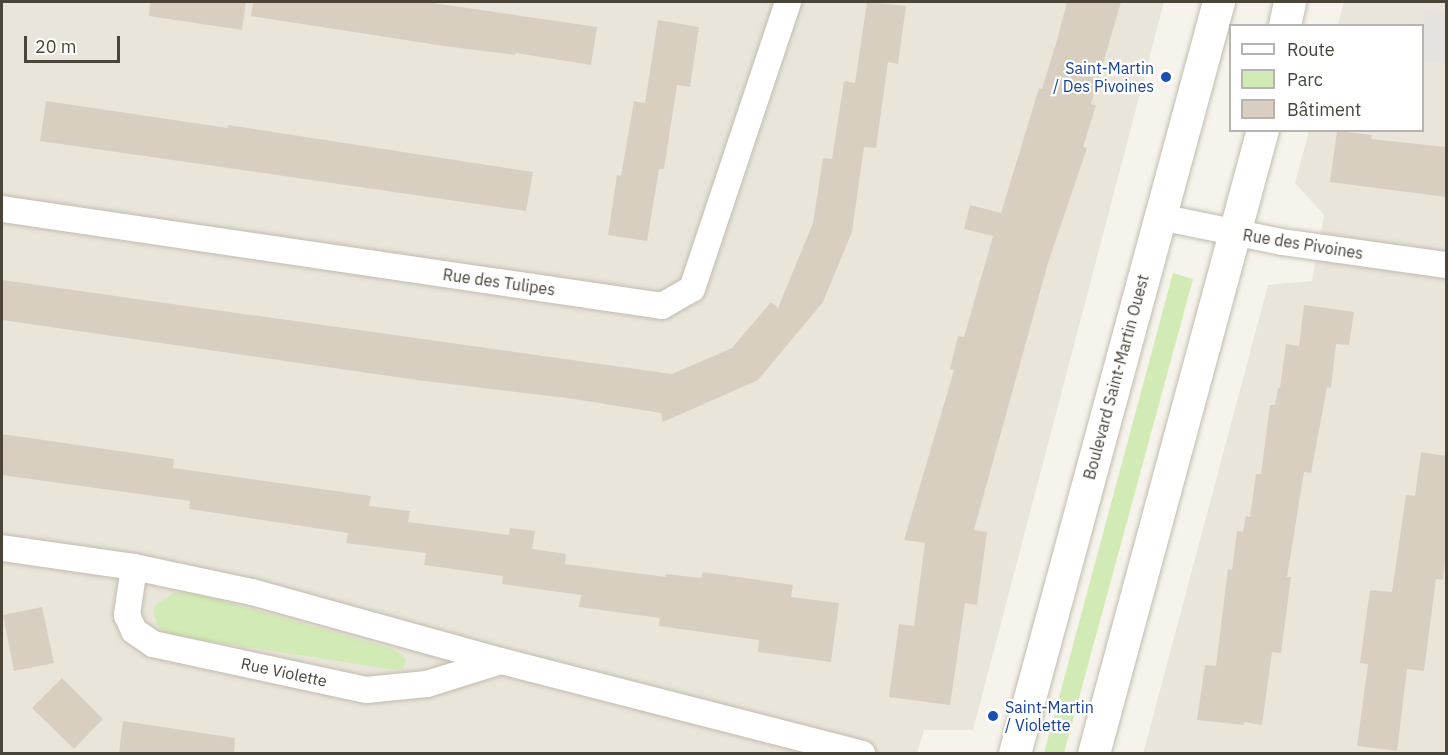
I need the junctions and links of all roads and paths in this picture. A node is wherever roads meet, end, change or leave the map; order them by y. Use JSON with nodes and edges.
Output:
{"nodes":[{"id":1,"x":788,"y":2,"type":"edge"},
{"id":2,"x":1219,"y":2,"type":"edge"},
{"id":3,"x":1290,"y":2,"type":"edge"},
{"id":4,"x":1285,"y":24,"type":"edge"},
{"id":5,"x":1262,"y":132,"type":"edge"},
{"id":6,"x":2,"y":209,"type":"edge"},
{"id":7,"x":1160,"y":217,"type":"junction"},
{"id":8,"x":1234,"y":233,"type":"junction"},
{"id":9,"x":1446,"y":265,"type":"edge"},
{"id":10,"x":2,"y":548,"type":"edge"},
{"id":11,"x":134,"y":567,"type":"junction"},
{"id":12,"x":501,"y":661,"type":"junction"},
{"id":13,"x":862,"y":753,"type":"edge"},
{"id":14,"x":1015,"y":753,"type":"edge"},
{"id":15,"x":1094,"y":753,"type":"edge"}],
"edges":[{"from":1,"to":6,"type":"street","name":"Rue des Tulipes"},
{"from":2,"to":7,"type":"street","name":"Boulevard Saint-Martin Ouest"},
{"from":3,"to":4,"type":"street"},
{"from":5,"to":8,"type":"street"},
{"from":7,"to":8,"type":"street","name":"Rue des Pivoines"},
{"from":7,"to":14,"type":"street","name":"Boulevard Saint-Martin Ouest"},
{"from":8,"to":9,"type":"street","name":"Rue des Pivoines"},
{"from":8,"to":15,"type":"street"},
{"from":10,"to":11,"type":"street"},
{"from":11,"to":12,"type":"street"},
{"from":11,"to":12,"type":"street","name":"Rue Violette"},
{"from":12,"to":13,"type":"street"}]}
